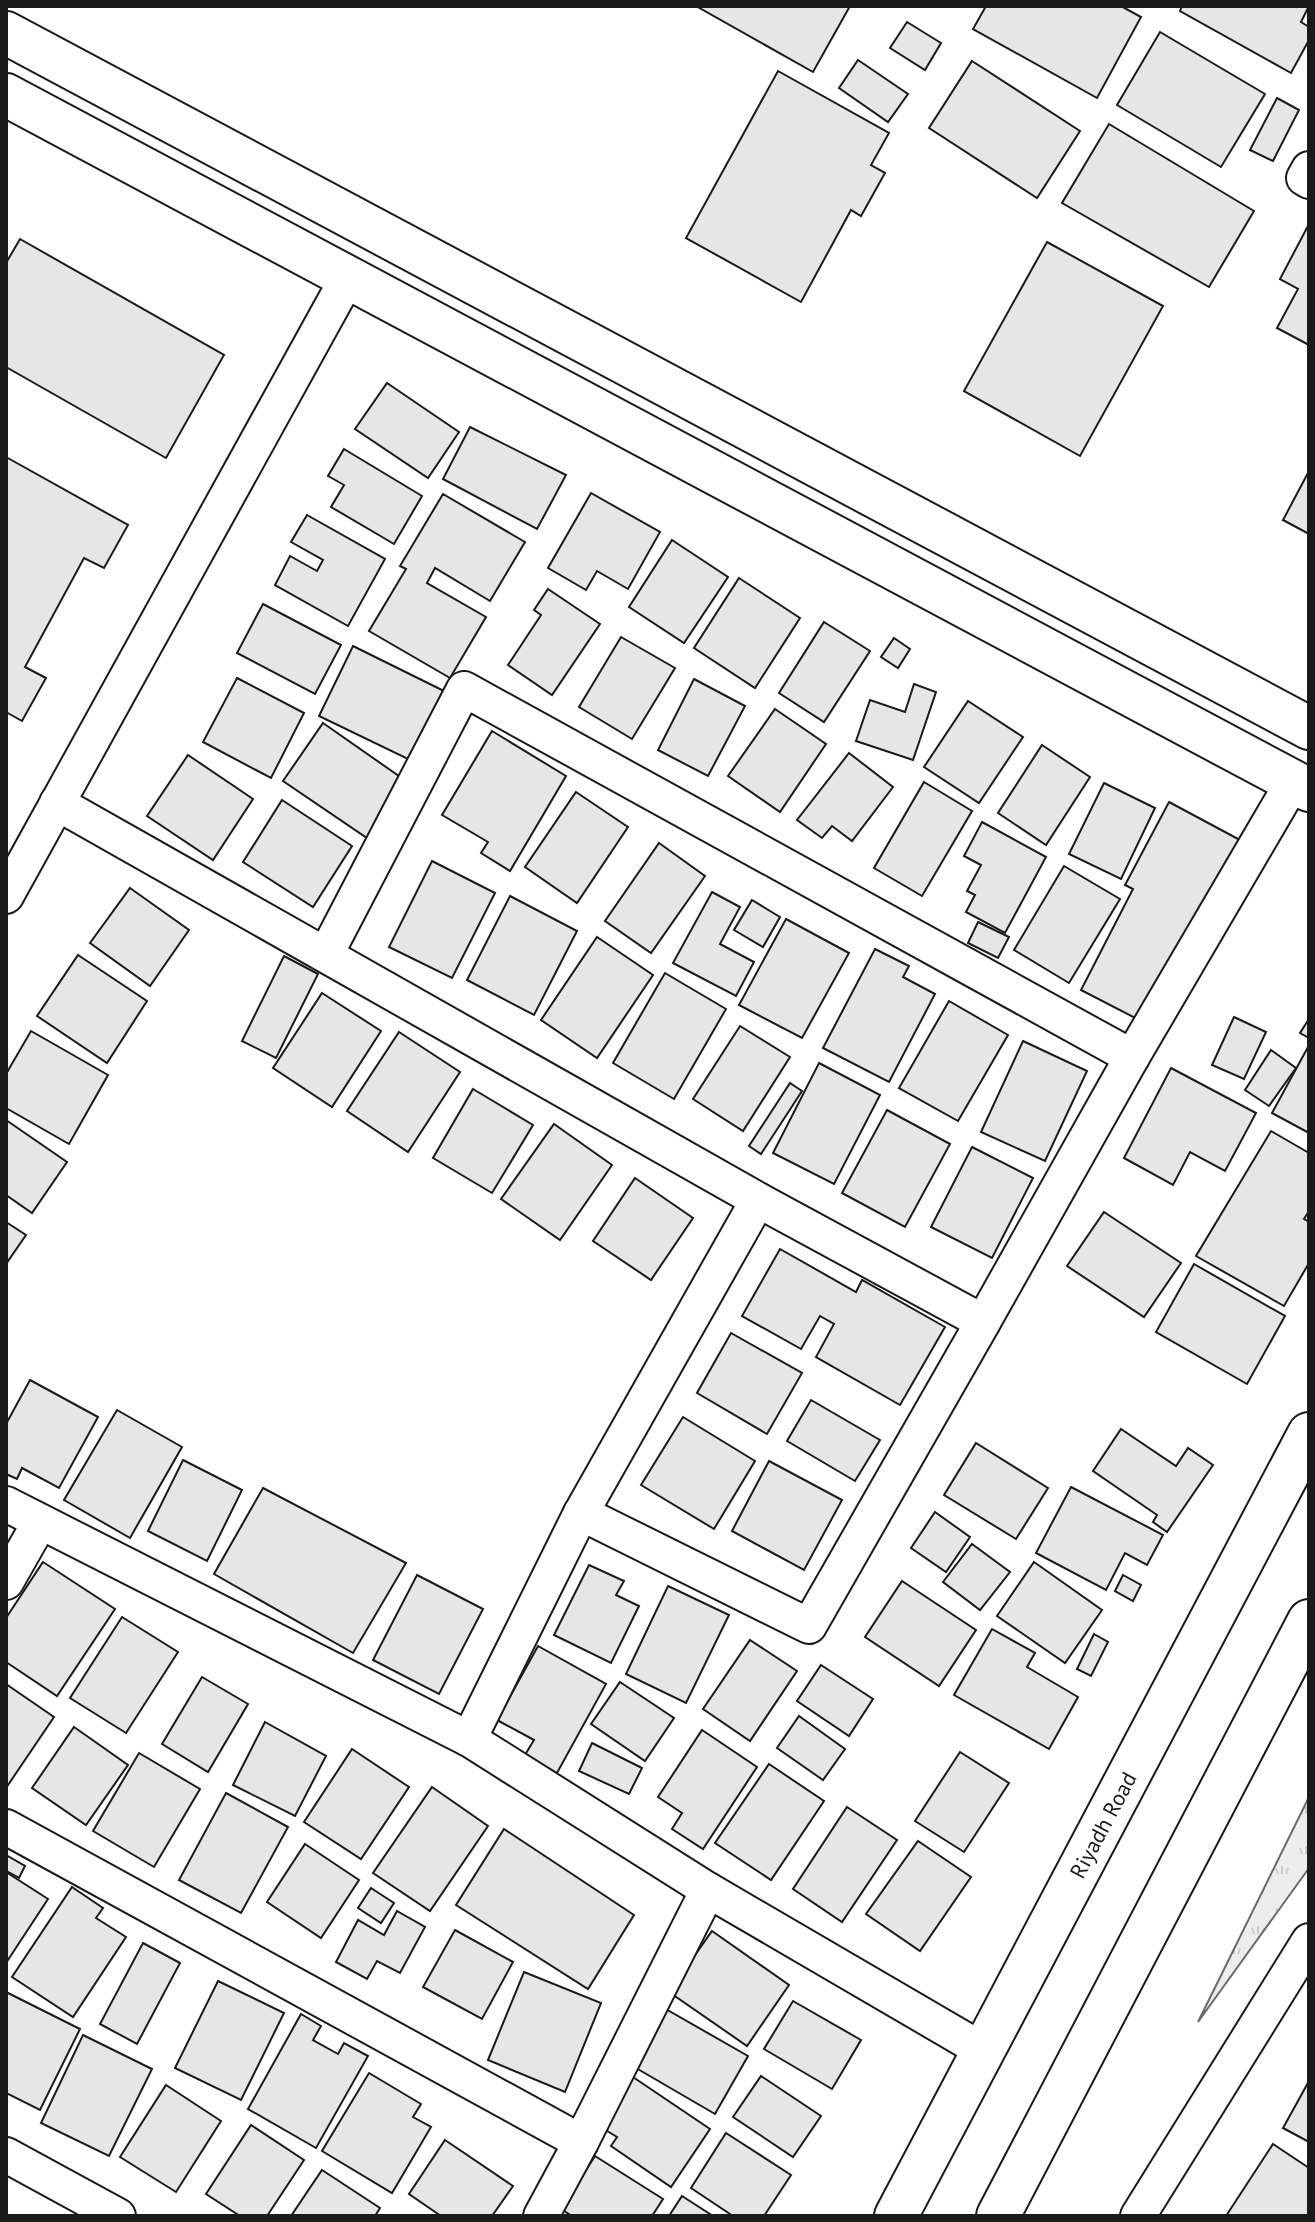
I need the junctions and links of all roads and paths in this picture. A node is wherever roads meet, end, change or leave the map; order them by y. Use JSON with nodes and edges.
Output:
{"nodes":[{"id":1,"x":6,"y":33,"type":"edge"},
{"id":2,"x":6,"y":95,"type":"edge"},
{"id":3,"x":1309,"y":169,"type":"edge"},
{"id":4,"x":1309,"y":181,"type":"edge"},
{"id":5,"x":347,"y":279,"type":"junction"},
{"id":6,"x":1309,"y":728,"type":"edge"},
{"id":7,"x":1301,"y":786,"type":"edge"},
{"id":8,"x":57,"y":803,"type":"junction"},
{"id":9,"x":6,"y":896,"type":"edge"},
{"id":10,"x":326,"y":954,"type":"junction"},
{"id":11,"x":1132,"y":1057,"type":"junction"},
{"id":12,"x":758,"y":1200,"type":"junction"},
{"id":13,"x":983,"y":1322,"type":"junction"},
{"id":14,"x":1309,"y":1434,"type":"edge"},
{"id":15,"x":6,"y":1504,"type":"edge"},
{"id":16,"x":581,"y":1513,"type":"junction"},
{"id":17,"x":40,"y":1522,"type":"junction"},
{"id":18,"x":6,"y":1582,"type":"edge"},
{"id":19,"x":1309,"y":1621,"type":"edge"},
{"id":20,"x":469,"y":1739,"type":"junction"},
{"id":21,"x":6,"y":1827,"type":"edge"},
{"id":22,"x":708,"y":1890,"type":"junction"},
{"id":23,"x":1309,"y":1941,"type":"edge"},
{"id":24,"x":984,"y":2051,"type":"junction"},
{"id":25,"x":581,"y":2142,"type":"junction"},
{"id":26,"x":6,"y":2155,"type":"edge"},
{"id":27,"x":118,"y":2216,"type":"edge"},
{"id":28,"x":541,"y":2216,"type":"edge"},
{"id":29,"x":896,"y":2216,"type":"edge"},
{"id":30,"x":998,"y":2216,"type":"edge"},
{"id":31,"x":1138,"y":2216,"type":"edge"}],
"edges":[{"from":1,"to":6,"type":"street"},
{"from":2,"to":5,"type":"street"},
{"from":3,"to":4,"type":"street"},
{"from":5,"to":7,"type":"street"},
{"from":5,"to":8,"type":"street"},
{"from":7,"to":11,"type":"street"},
{"from":8,"to":9,"type":"street"},
{"from":8,"to":10,"type":"street"},
{"from":10,"to":11,"type":"street"},
{"from":10,"to":12,"type":"street"},
{"from":11,"to":13,"type":"street"},
{"from":12,"to":13,"type":"street"},
{"from":12,"to":16,"type":"street"},
{"from":13,"to":16,"type":"street"},
{"from":14,"to":24,"type":"street","name":"Riyadh Road"},
{"from":15,"to":17,"type":"street"},
{"from":16,"to":20,"type":"street"},
{"from":17,"to":18,"type":"street"},
{"from":17,"to":20,"type":"street"},
{"from":19,"to":30,"type":"street"},
{"from":20,"to":22,"type":"street"},
{"from":21,"to":25,"type":"street"},
{"from":22,"to":24,"type":"street"},
{"from":22,"to":25,"type":"street"},
{"from":23,"to":31,"type":"street"},
{"from":24,"to":29,"type":"street","name":"Riyadh Road"},
{"from":25,"to":28,"type":"street"},
{"from":26,"to":27,"type":"street"}]}
